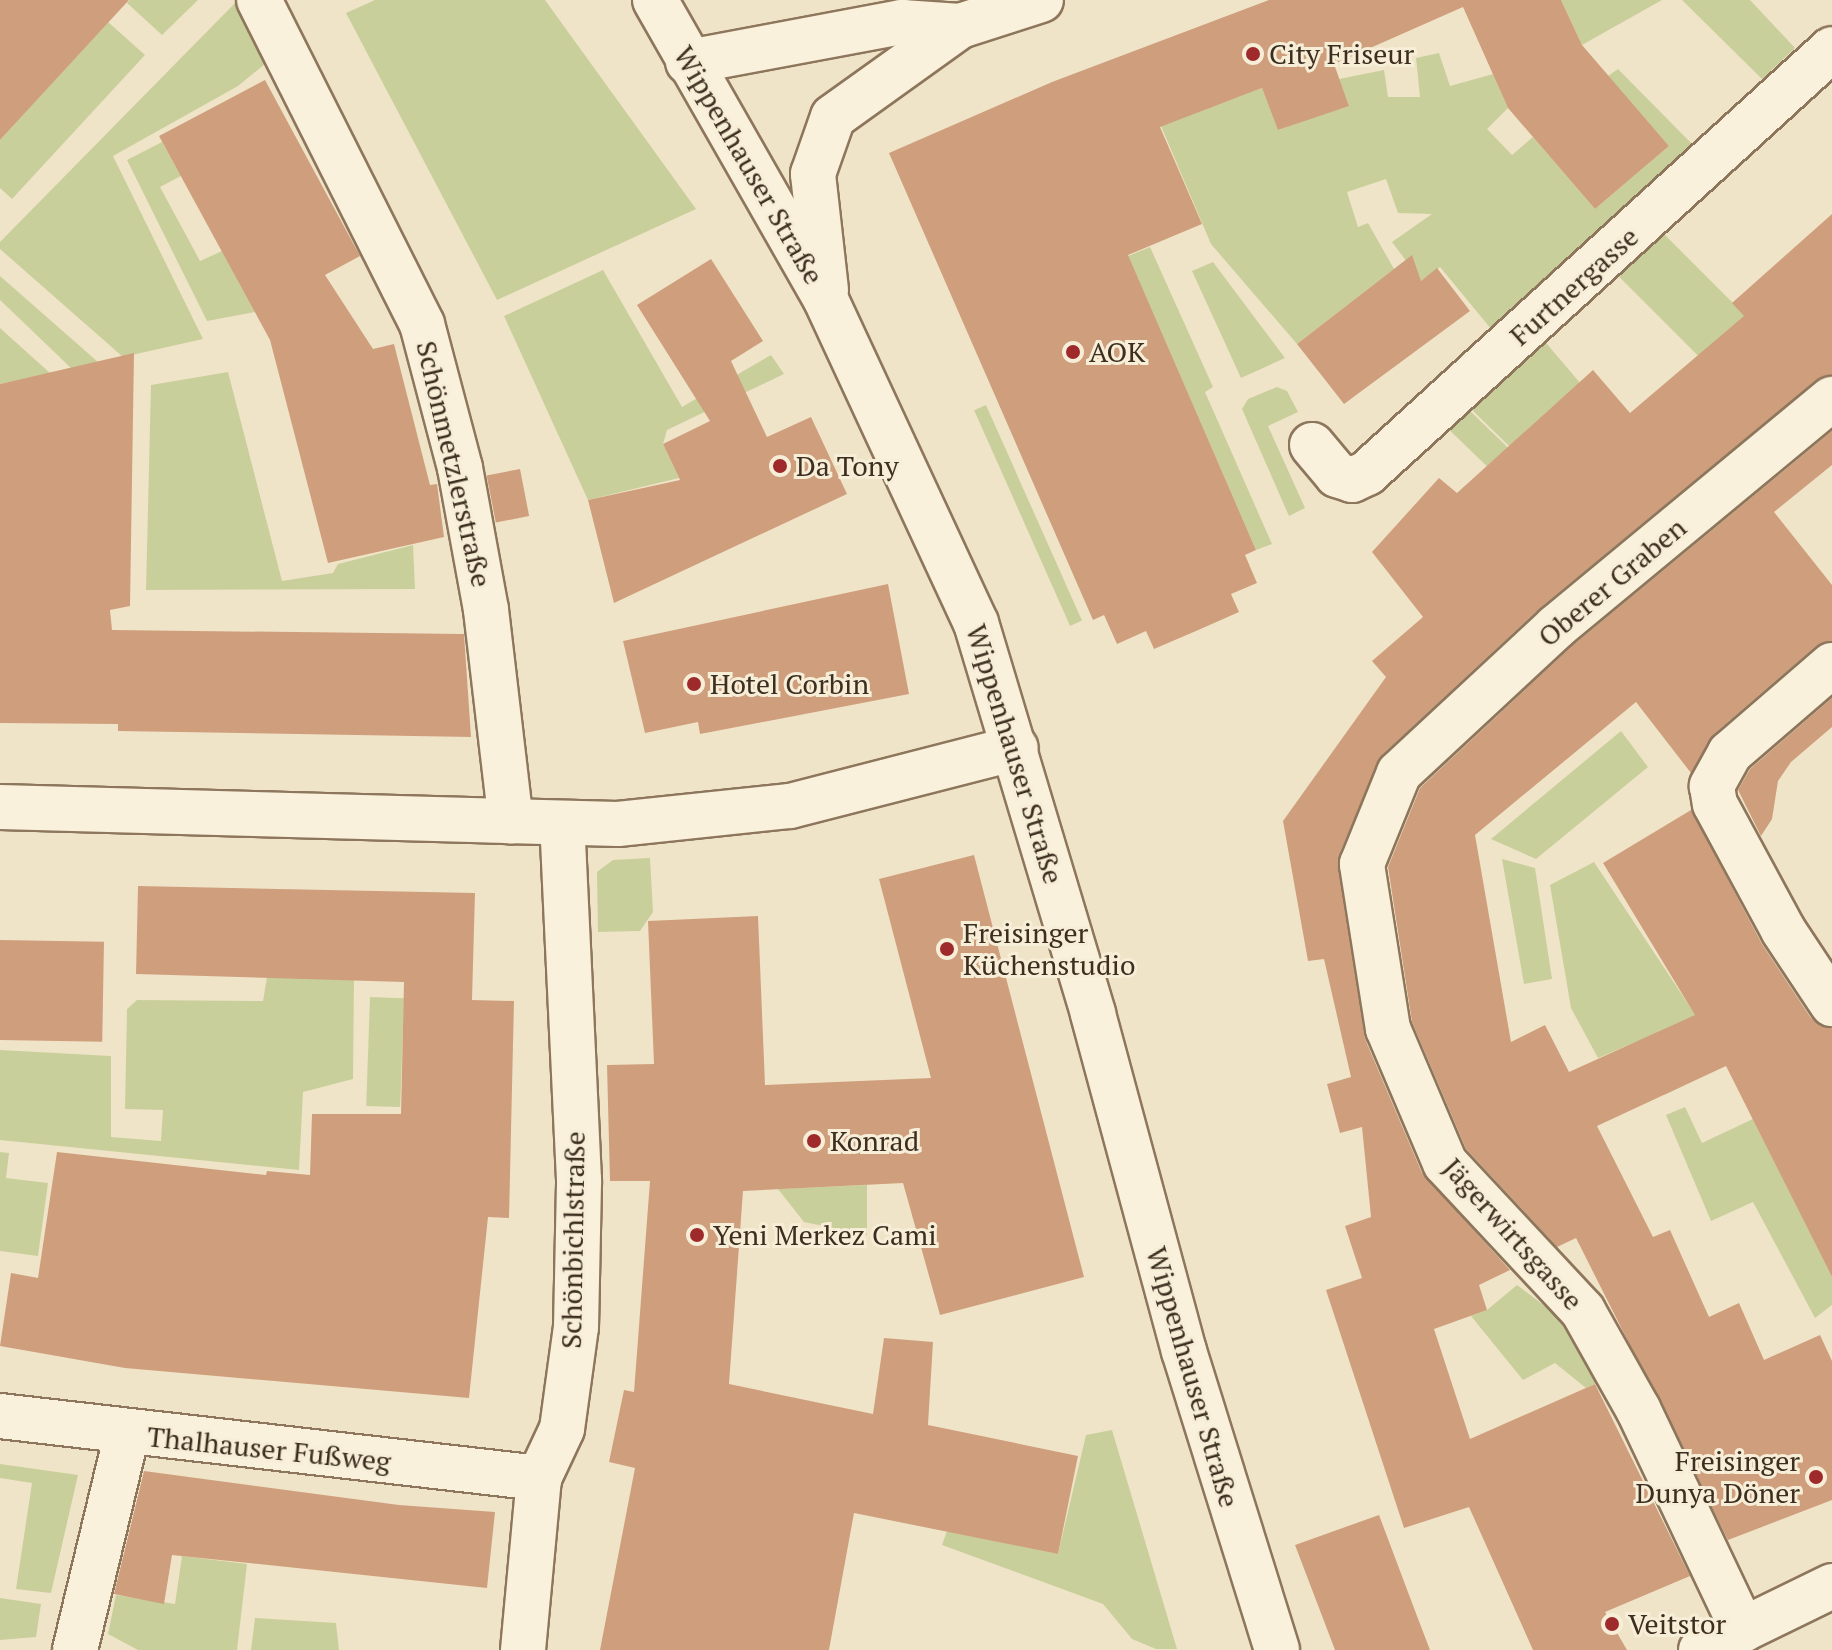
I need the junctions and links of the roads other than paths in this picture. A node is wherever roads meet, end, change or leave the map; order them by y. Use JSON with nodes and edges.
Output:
{"nodes":[{"id":1,"x":259,"y":0,"type":"edge"},
{"id":2,"x":655,"y":0,"type":"edge"},
{"id":3,"x":1041,"y":0,"type":"edge"},
{"id":4,"x":960,"y":26,"type":"junction"},
{"id":5,"x":1832,"y":49,"type":"edge"},
{"id":6,"x":688,"y":62,"type":"junction"},
{"id":7,"x":826,"y":300,"type":"junction"},
{"id":8,"x":1832,"y":399,"type":"edge"},
{"id":9,"x":1312,"y":445,"type":"dead end"},
{"id":10,"x":1832,"y":665,"type":"edge"},
{"id":11,"x":1016,"y":748,"type":"junction"},
{"id":12,"x":1399,"y":773,"type":"joint"},
{"id":13,"x":0,"y":807,"type":"edge"},
{"id":14,"x":511,"y":822,"type":"junction"},
{"id":15,"x":562,"y":824,"type":"junction"},
{"id":16,"x":1832,"y":1004,"type":"edge"},
{"id":17,"x":0,"y":1416,"type":"edge"},
{"id":18,"x":127,"y":1433,"type":"junction"},
{"id":19,"x":539,"y":1478,"type":"junction"},
{"id":20,"x":1832,"y":1586,"type":"edge"},
{"id":21,"x":1743,"y":1630,"type":"junction"},
{"id":22,"x":75,"y":1650,"type":"edge"},
{"id":23,"x":523,"y":1650,"type":"edge"},
{"id":24,"x":1277,"y":1650,"type":"edge"},
{"id":25,"x":1701,"y":1650,"type":"edge"}],
"edges":[{"from":1,"to":14,"type":"street","name":"Schönmetzlerstraße"},
{"from":2,"to":6,"type":"street","name":"Wippenhauser Straße"},
{"from":3,"to":4,"type":"street"},
{"from":4,"to":6,"type":"street"},
{"from":4,"to":7,"type":"street"},
{"from":5,"to":9,"type":"street","name":"Furtnergasse"},
{"from":6,"to":7,"type":"street","name":"Wippenhauser Straße"},
{"from":7,"to":11,"type":"street","name":"Wippenhauser Straße"},
{"from":8,"to":12,"type":"street","name":"Oberer Graben"},
{"from":10,"to":16,"type":"street"},
{"from":11,"to":15,"type":"street"},
{"from":11,"to":24,"type":"street","name":"Wippenhauser Straße"},
{"from":12,"to":21,"type":"street","name":"Jägerwirtsgasse"},
{"from":13,"to":14,"type":"street"},
{"from":14,"to":15,"type":"street"},
{"from":15,"to":19,"type":"street","name":"Schönbichlstraße"},
{"from":17,"to":18,"type":"street","name":"Thalhauser Fußweg"},
{"from":18,"to":19,"type":"street","name":"Thalhauser Fußweg"},
{"from":18,"to":22,"type":"street"},
{"from":19,"to":23,"type":"street","name":"Schönbichlstraße"},
{"from":20,"to":21,"type":"street"},
{"from":21,"to":25,"type":"street"}]}
